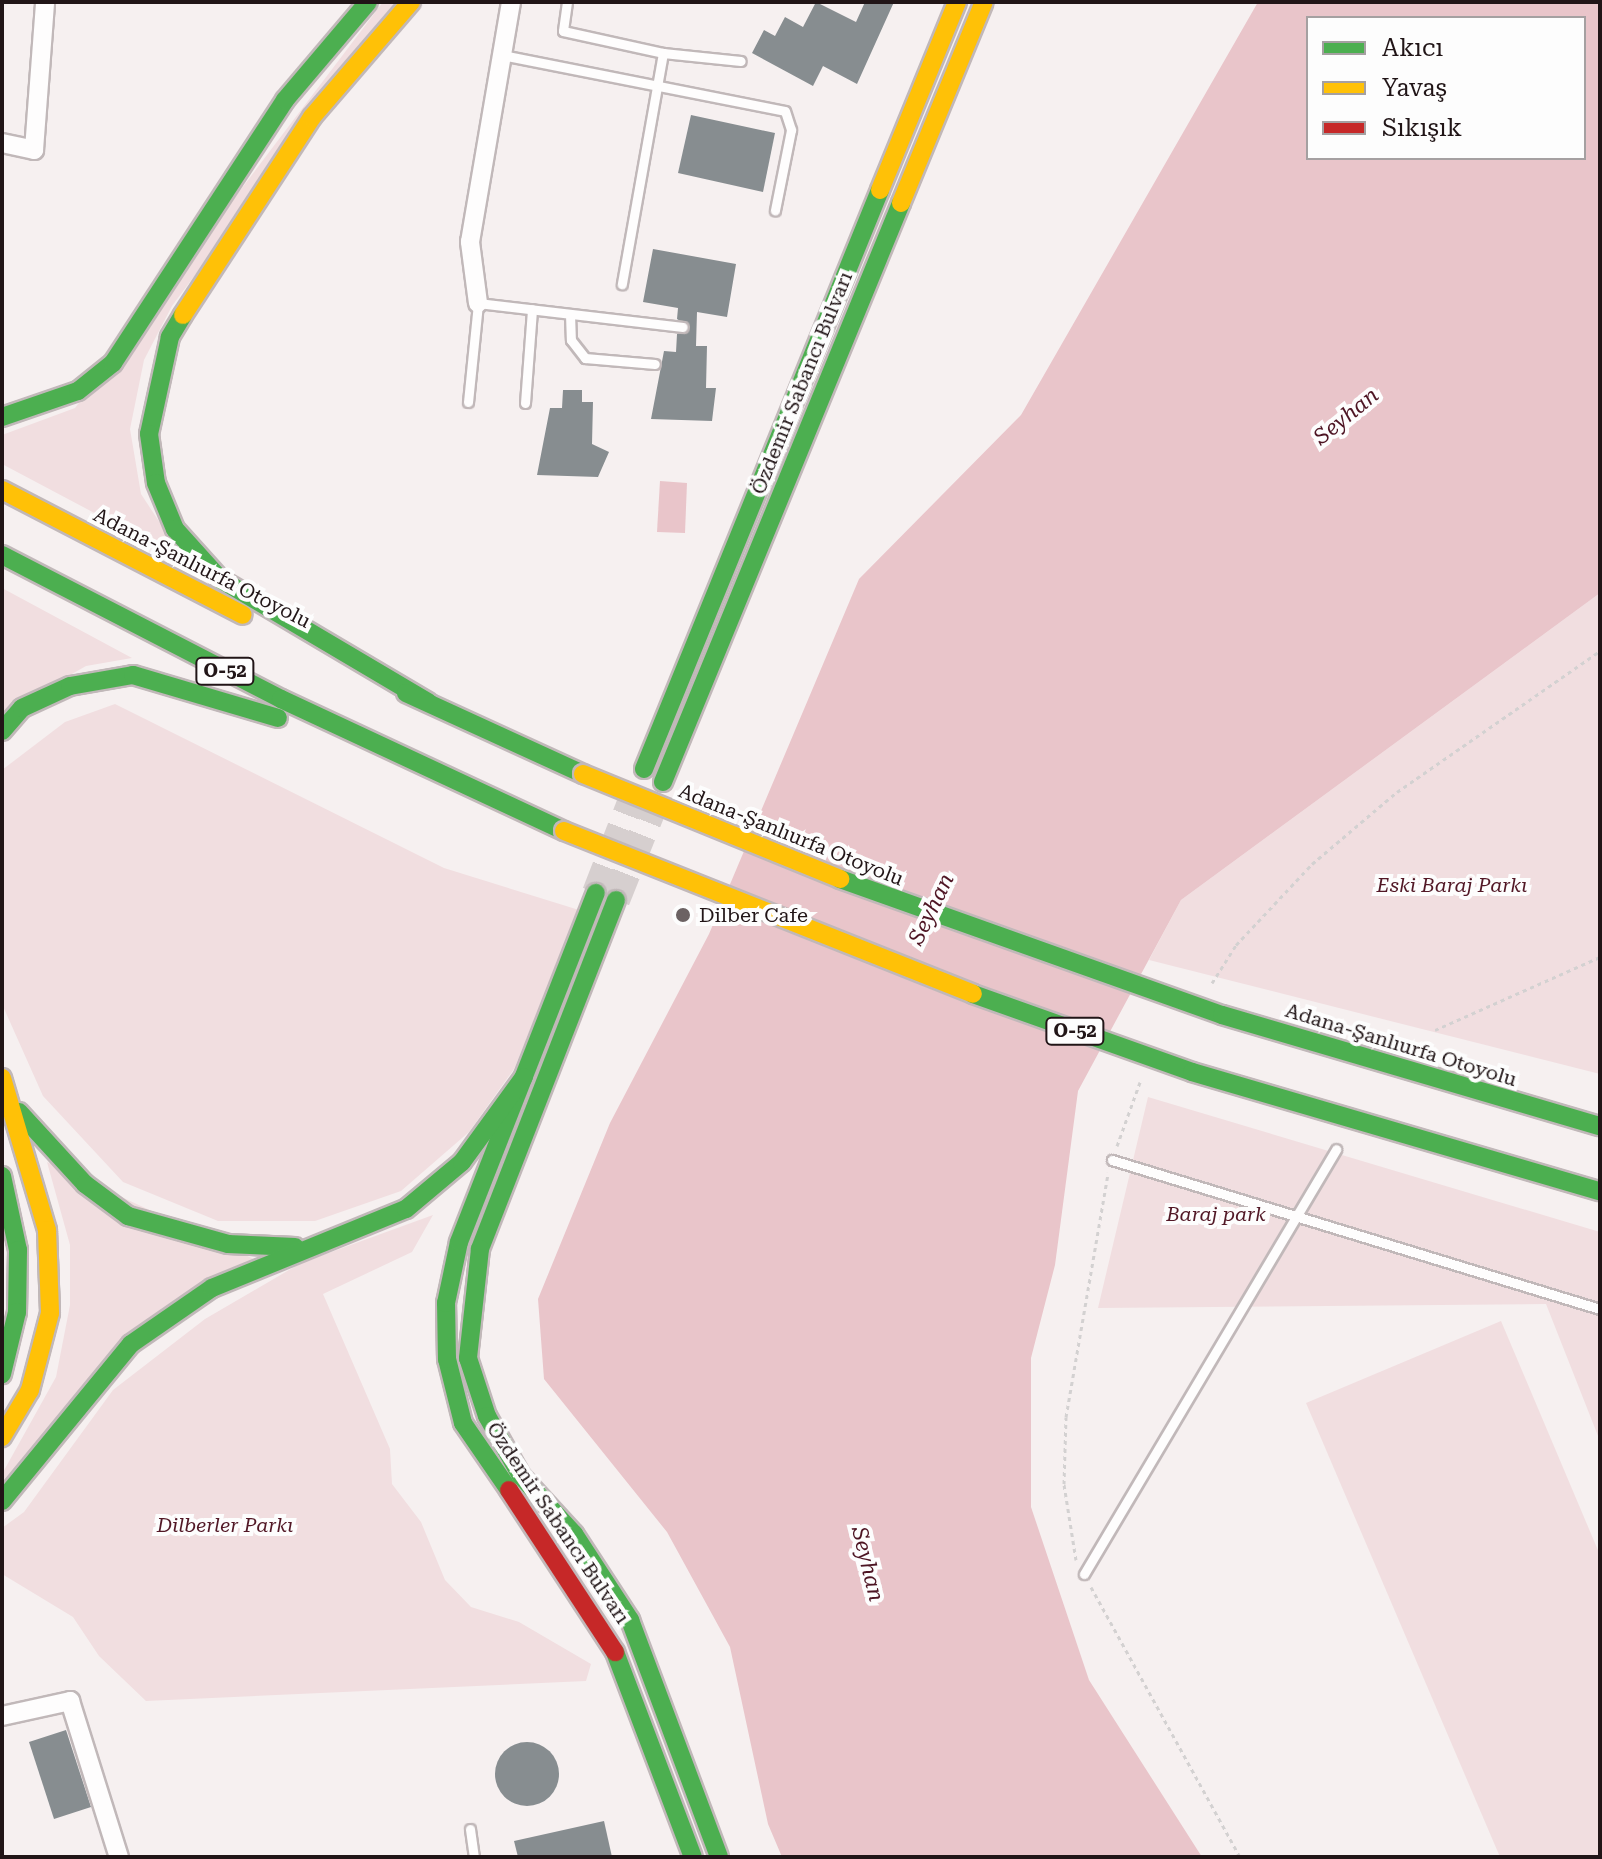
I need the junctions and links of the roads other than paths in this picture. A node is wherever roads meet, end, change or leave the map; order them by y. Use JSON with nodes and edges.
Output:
{"nodes":[{"id":1,"x":45,"y":2,"type":"edge"},
{"id":2,"x":368,"y":2,"type":"edge"},
{"id":3,"x":411,"y":2,"type":"edge"},
{"id":4,"x":511,"y":2,"type":"edge"},
{"id":5,"x":567,"y":2,"type":"edge"},
{"id":6,"x":957,"y":2,"type":"edge"},
{"id":7,"x":984,"y":2,"type":"edge"},
{"id":8,"x":663,"y":53,"type":"junction"},
{"id":9,"x":499,"y":55,"type":"junction"},
{"id":10,"x":741,"y":61,"type":"dead end"},
{"id":11,"x":657,"y":85,"type":"junction"},
{"id":12,"x":2,"y":143,"type":"edge"},
{"id":13,"x":775,"y":210,"type":"dead end"},
{"id":14,"x":622,"y":284,"type":"dead end"},
{"id":15,"x":478,"y":303,"type":"junction"},
{"id":16,"x":532,"y":309,"type":"junction"},
{"id":17,"x":570,"y":314,"type":"junction"},
{"id":18,"x":683,"y":327,"type":"dead end"},
{"id":19,"x":655,"y":364,"type":"dead end"},
{"id":20,"x":468,"y":402,"type":"dead end"},
{"id":21,"x":525,"y":403,"type":"dead end"},
{"id":22,"x":2,"y":417,"type":"edge"},
{"id":23,"x":2,"y":490,"type":"edge"},
{"id":24,"x":2,"y":555,"type":"edge"},
{"id":25,"x":428,"y":702,"type":"junction"},
{"id":26,"x":2,"y":731,"type":"edge"},
{"id":27,"x":644,"y":769,"type":"tunnel mouth"},
{"id":28,"x":452,"y":779,"type":"junction"},
{"id":29,"x":663,"y":782,"type":"tunnel mouth"},
{"id":30,"x":596,"y":893,"type":"tunnel mouth"},
{"id":31,"x":616,"y":900,"type":"tunnel mouth"},
{"id":32,"x":524,"y":1077,"type":"junction"},
{"id":33,"x":2,"y":1078,"type":"edge"},
{"id":34,"x":12,"y":1104,"type":"junction"},
{"id":35,"x":1600,"y":1126,"type":"edge"},
{"id":36,"x":1336,"y":1149,"type":"dead end"},
{"id":37,"x":1112,"y":1160,"type":"dead end"},
{"id":38,"x":2,"y":1176,"type":"edge"},
{"id":39,"x":1600,"y":1191,"type":"edge"},
{"id":40,"x":1295,"y":1218,"type":"junction"},
{"id":41,"x":300,"y":1247,"type":"junction"},
{"id":42,"x":1600,"y":1309,"type":"edge"},
{"id":43,"x":2,"y":1374,"type":"edge"},
{"id":44,"x":2,"y":1437,"type":"edge"},
{"id":45,"x":2,"y":1501,"type":"edge"},
{"id":46,"x":1084,"y":1574,"type":"dead end"},
{"id":47,"x":2,"y":1716,"type":"edge"},
{"id":48,"x":470,"y":1829,"type":"dead end"},
{"id":49,"x":119,"y":1857,"type":"edge"},
{"id":50,"x":474,"y":1857,"type":"edge"},
{"id":51,"x":693,"y":1857,"type":"edge"},
{"id":52,"x":719,"y":1857,"type":"edge"}],
"edges":[{"from":1,"to":12,"type":"street"},
{"from":2,"to":22,"type":"main road"},
{"from":3,"to":25,"type":"main road"},
{"from":4,"to":9,"type":"street"},
{"from":5,"to":8,"type":"lane"},
{"from":6,"to":27,"type":"main road","name":"Özdemir Sabancı Bulvarı"},
{"from":7,"to":29,"type":"main road","name":"Özdemir Sabancı Bulvarı"},
{"from":8,"to":10,"type":"lane"},
{"from":8,"to":11,"type":"lane"},
{"from":9,"to":11,"type":"lane"},
{"from":9,"to":15,"type":"street"},
{"from":11,"to":13,"type":"lane"},
{"from":11,"to":14,"type":"lane"},
{"from":15,"to":16,"type":"lane"},
{"from":15,"to":20,"type":"lane"},
{"from":16,"to":17,"type":"lane"},
{"from":16,"to":21,"type":"lane"},
{"from":17,"to":18,"type":"lane"},
{"from":17,"to":19,"type":"lane"},
{"from":23,"to":25,"type":"main road","name":"Adana-Şanlıurfa Otoyolu"},
{"from":24,"to":28,"type":"main road","number":"O-52"},
{"from":25,"to":35,"type":"main road","name":"Adana-Şanlıurfa Otoyolu","bridge":true},
{"from":26,"to":28,"type":"main road"},
{"from":28,"to":39,"type":"main road","number":"O-52","bridge":true},
{"from":30,"to":32,"type":"main road","name":"Özdemir Sabancı Bulvarı"},
{"from":31,"to":52,"type":"main road","name":"Özdemir Sabancı Bulvarı"},
{"from":32,"to":41,"type":"main road"},
{"from":32,"to":51,"type":"main road","name":"Özdemir Sabancı Bulvarı"},
{"from":33,"to":34,"type":"main road"},
{"from":34,"to":41,"type":"main road"},
{"from":34,"to":44,"type":"main road"},
{"from":36,"to":40,"type":"lane"},
{"from":37,"to":40,"type":"lane"},
{"from":38,"to":43,"type":"main road"},
{"from":40,"to":42,"type":"lane"},
{"from":40,"to":46,"type":"lane"},
{"from":41,"to":45,"type":"main road"},
{"from":47,"to":49,"type":"street"},
{"from":48,"to":50,"type":"lane"}]}
